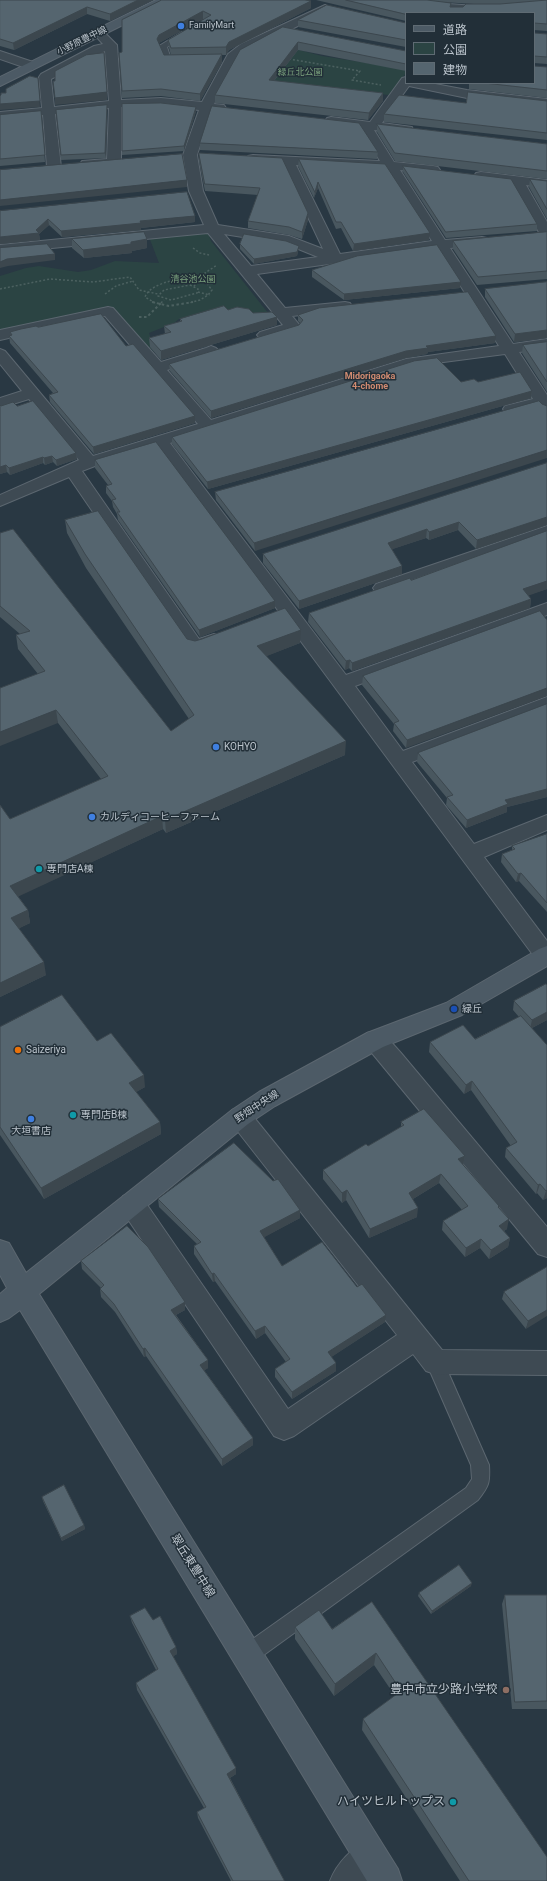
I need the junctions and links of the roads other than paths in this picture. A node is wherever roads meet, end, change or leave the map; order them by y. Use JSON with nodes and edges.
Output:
{"nodes":[{"id":1,"x":165,"y":0,"type":"edge"},
{"id":2,"x":400,"y":0,"type":"edge"},
{"id":3,"x":311,"y":4,"type":"dead end"},
{"id":4,"x":482,"y":8,"type":"edge"},
{"id":5,"x":458,"y":10,"type":"edge"},
{"id":6,"x":194,"y":29,"type":"edge"},
{"id":7,"x":282,"y":29,"type":"junction"},
{"id":8,"x":99,"y":33,"type":"junction"},
{"id":9,"x":302,"y":34,"type":"edge"},
{"id":10,"x":111,"y":45,"type":"junction"},
{"id":11,"x":0,"y":55,"type":"edge"},
{"id":12,"x":190,"y":58,"type":"edge"},
{"id":13,"x":32,"y":66,"type":"junction"},
{"id":14,"x":0,"y":82,"type":"edge"},
{"id":15,"x":405,"y":84,"type":"edge"},
{"id":16,"x":412,"y":84,"type":"edge"},
{"id":17,"x":547,"y":103,"type":"edge"},
{"id":18,"x":115,"y":104,"type":"junction"},
{"id":19,"x":206,"y":106,"type":"junction"},
{"id":20,"x":230,"y":109,"type":"edge"},
{"id":21,"x":48,"y":111,"type":"junction"},
{"id":22,"x":0,"y":116,"type":"edge"},
{"id":23,"x":317,"y":119,"type":"edge"},
{"id":24,"x":369,"y":125,"type":"junction"},
{"id":25,"x":420,"y":131,"type":"edge"},
{"id":26,"x":190,"y":155,"type":"junction"},
{"id":27,"x":175,"y":156,"type":"edge"},
{"id":28,"x":205,"y":156,"type":"edge"},
{"id":29,"x":243,"y":158,"type":"edge"},
{"id":30,"x":129,"y":160,"type":"edge"},
{"id":31,"x":288,"y":160,"type":"junction"},
{"id":32,"x":114,"y":162,"type":"junction"},
{"id":33,"x":390,"y":165,"type":"junction"},
{"id":34,"x":54,"y":167,"type":"junction"},
{"id":35,"x":39,"y":168,"type":"edge"},
{"id":36,"x":445,"y":172,"type":"edge"},
{"id":37,"x":469,"y":174,"type":"edge"},
{"id":38,"x":516,"y":180,"type":"junction"},
{"id":39,"x":547,"y":184,"type":"edge"},
{"id":40,"x":196,"y":191,"type":"junction"},
{"id":41,"x":180,"y":193,"type":"edge"},
{"id":42,"x":212,"y":228,"type":"junction"},
{"id":43,"x":547,"y":235,"type":"edge"},
{"id":44,"x":532,"y":236,"type":"edge"},
{"id":45,"x":494,"y":240,"type":"edge"},
{"id":46,"x":442,"y":244,"type":"junction"},
{"id":47,"x":0,"y":249,"type":"edge"},
{"id":48,"x":335,"y":259,"type":"junction"},
{"id":49,"x":246,"y":271,"type":"junction"},
{"id":50,"x":488,"y":291,"type":"edge"},
{"id":51,"x":473,"y":292,"type":"junction"},
{"id":52,"x":457,"y":294,"type":"edge"},
{"id":53,"x":358,"y":305,"type":"edge"},
{"id":54,"x":281,"y":313,"type":"junction"},
{"id":55,"x":0,"y":335,"type":"edge"},
{"id":56,"x":255,"y":338,"type":"edge"},
{"id":57,"x":547,"y":344,"type":"edge"},
{"id":58,"x":225,"y":347,"type":"edge"},
{"id":59,"x":509,"y":349,"type":"junction"},
{"id":60,"x":0,"y":354,"type":"edge"},
{"id":61,"x":157,"y":368,"type":"junction"},
{"id":62,"x":32,"y":393,"type":"junction"},
{"id":63,"x":0,"y":403,"type":"edge"},
{"id":64,"x":546,"y":403,"type":"edge"},
{"id":65,"x":497,"y":414,"type":"edge"},
{"id":66,"x":208,"y":426,"type":"junction"},
{"id":67,"x":160,"y":440,"type":"junction"},
{"id":68,"x":89,"y":462,"type":"junction"},
{"id":69,"x":72,"y":469,"type":"junction"},
{"id":70,"x":0,"y":501,"type":"edge"},
{"id":71,"x":547,"y":531,"type":"edge"},
{"id":72,"x":368,"y":593,"type":"edge"},
{"id":73,"x":547,"y":609,"type":"edge"},
{"id":74,"x":231,"y":634,"type":"edge"},
{"id":75,"x":342,"y":684,"type":"junction"},
{"id":76,"x":547,"y":703,"type":"edge"},
{"id":77,"x":399,"y":760,"type":"junction"},
{"id":78,"x":547,"y":822,"type":"edge"},
{"id":79,"x":470,"y":854,"type":"junction"},
{"id":80,"x":546,"y":956,"type":"edge"},
{"id":81,"x":375,"y":1040,"type":"junction"},
{"id":82,"x":240,"y":1117,"type":"junction"},
{"id":83,"x":132,"y":1204,"type":"junction"},
{"id":84,"x":547,"y":1246,"type":"edge"},
{"id":85,"x":0,"y":1251,"type":"edge"},
{"id":86,"x":23,"y":1292,"type":"junction"},
{"id":87,"x":0,"y":1310,"type":"edge"},
{"id":88,"x":416,"y":1337,"type":"junction"},
{"id":89,"x":435,"y":1362,"type":"junction"},
{"id":90,"x":547,"y":1363,"type":"edge"},
{"id":91,"x":247,"y":1655,"type":"junction"},
{"id":92,"x":378,"y":1868,"type":"edge"},
{"id":93,"x":346,"y":1881,"type":"edge"}],
"edges":[{"from":1,"to":8,"type":"street","name":"小野原豊中線"},
{"from":2,"to":5,"type":"lane"},
{"from":3,"to":7,"type":"street"},
{"from":4,"to":5,"type":"lane"},
{"from":6,"to":12,"type":"lane"},
{"from":7,"to":9,"type":"street"},
{"from":7,"to":19,"type":"street"},
{"from":8,"to":10,"type":"street"},
{"from":8,"to":13,"type":"street","name":"小野原豊中線"},
{"from":10,"to":18,"type":"street"},
{"from":10,"to":21,"type":"street"},
{"from":11,"to":13,"type":"street"},
{"from":13,"to":14,"type":"street","name":"小野原豊中線"},
{"from":15,"to":24,"type":"street"},
{"from":16,"to":17,"type":"street"},
{"from":18,"to":19,"type":"street"},
{"from":18,"to":21,"type":"street"},
{"from":18,"to":32,"type":"street"},
{"from":19,"to":20,"type":"street"},
{"from":19,"to":26,"type":"street"},
{"from":21,"to":22,"type":"street"},
{"from":21,"to":34,"type":"street"},
{"from":23,"to":24,"type":"street"},
{"from":24,"to":25,"type":"street"},
{"from":24,"to":33,"type":"street"},
{"from":26,"to":27,"type":"street"},
{"from":26,"to":28,"type":"street"},
{"from":26,"to":40,"type":"street"},
{"from":29,"to":31,"type":"street"},
{"from":30,"to":32,"type":"street"},
{"from":31,"to":33,"type":"street"},
{"from":31,"to":48,"type":"street"},
{"from":32,"to":34,"type":"street"},
{"from":33,"to":36,"type":"street"},
{"from":33,"to":46,"type":"street"},
{"from":34,"to":35,"type":"street"},
{"from":37,"to":38,"type":"street"},
{"from":38,"to":39,"type":"street"},
{"from":38,"to":43,"type":"street"},
{"from":40,"to":41,"type":"street"},
{"from":40,"to":42,"type":"street"},
{"from":42,"to":47,"type":"street"},
{"from":42,"to":48,"type":"street"},
{"from":42,"to":49,"type":"street"},
{"from":43,"to":44,"type":"street"},
{"from":45,"to":46,"type":"street"},
{"from":46,"to":48,"type":"street"},
{"from":46,"to":51,"type":"street"},
{"from":48,"to":49,"type":"street"},
{"from":49,"to":54,"type":"street"},
{"from":50,"to":51,"type":"street"},
{"from":51,"to":52,"type":"street"},
{"from":51,"to":59,"type":"street"},
{"from":53,"to":54,"type":"street"},
{"from":54,"to":56,"type":"street"},
{"from":55,"to":61,"type":"street"},
{"from":57,"to":59,"type":"street"},
{"from":58,"to":61,"type":"street"},
{"from":59,"to":64,"type":"street"},
{"from":59,"to":66,"type":"street"},
{"from":60,"to":62,"type":"street"},
{"from":61,"to":66,"type":"street"},
{"from":62,"to":63,"type":"street"},
{"from":62,"to":68,"type":"street"},
{"from":64,"to":65,"type":"street"},
{"from":66,"to":67,"type":"street"},
{"from":67,"to":68,"type":"street"},
{"from":67,"to":75,"type":"street"},
{"from":68,"to":69,"type":"street"},
{"from":69,"to":70,"type":"street"},
{"from":69,"to":74,"type":"street"},
{"from":71,"to":72,"type":"street"},
{"from":73,"to":75,"type":"street"},
{"from":75,"to":77,"type":"street"},
{"from":76,"to":77,"type":"street"},
{"from":77,"to":79,"type":"street"},
{"from":78,"to":79,"type":"street"},
{"from":79,"to":80,"type":"street"},
{"from":80,"to":81,"type":"street","name":"野畑中央線"},
{"from":81,"to":82,"type":"street","name":"野畑中央線"},
{"from":81,"to":84,"type":"street"},
{"from":82,"to":83,"type":"street","name":"野畑中央線"},
{"from":82,"to":88,"type":"street"},
{"from":83,"to":86,"type":"street","name":"野畑中央線"},
{"from":83,"to":88,"type":"street"},
{"from":85,"to":86,"type":"street","name":"翠丘東豊中線"},
{"from":86,"to":87,"type":"street","name":"野畑中央線"},
{"from":86,"to":91,"type":"street","name":"翠丘東豊中線"},
{"from":88,"to":89,"type":"street"},
{"from":89,"to":90,"type":"street"},
{"from":89,"to":91,"type":"lane"},
{"from":91,"to":92,"type":"street","name":"翠丘東豊中線"},
{"from":92,"to":93,"type":"street"}]}
